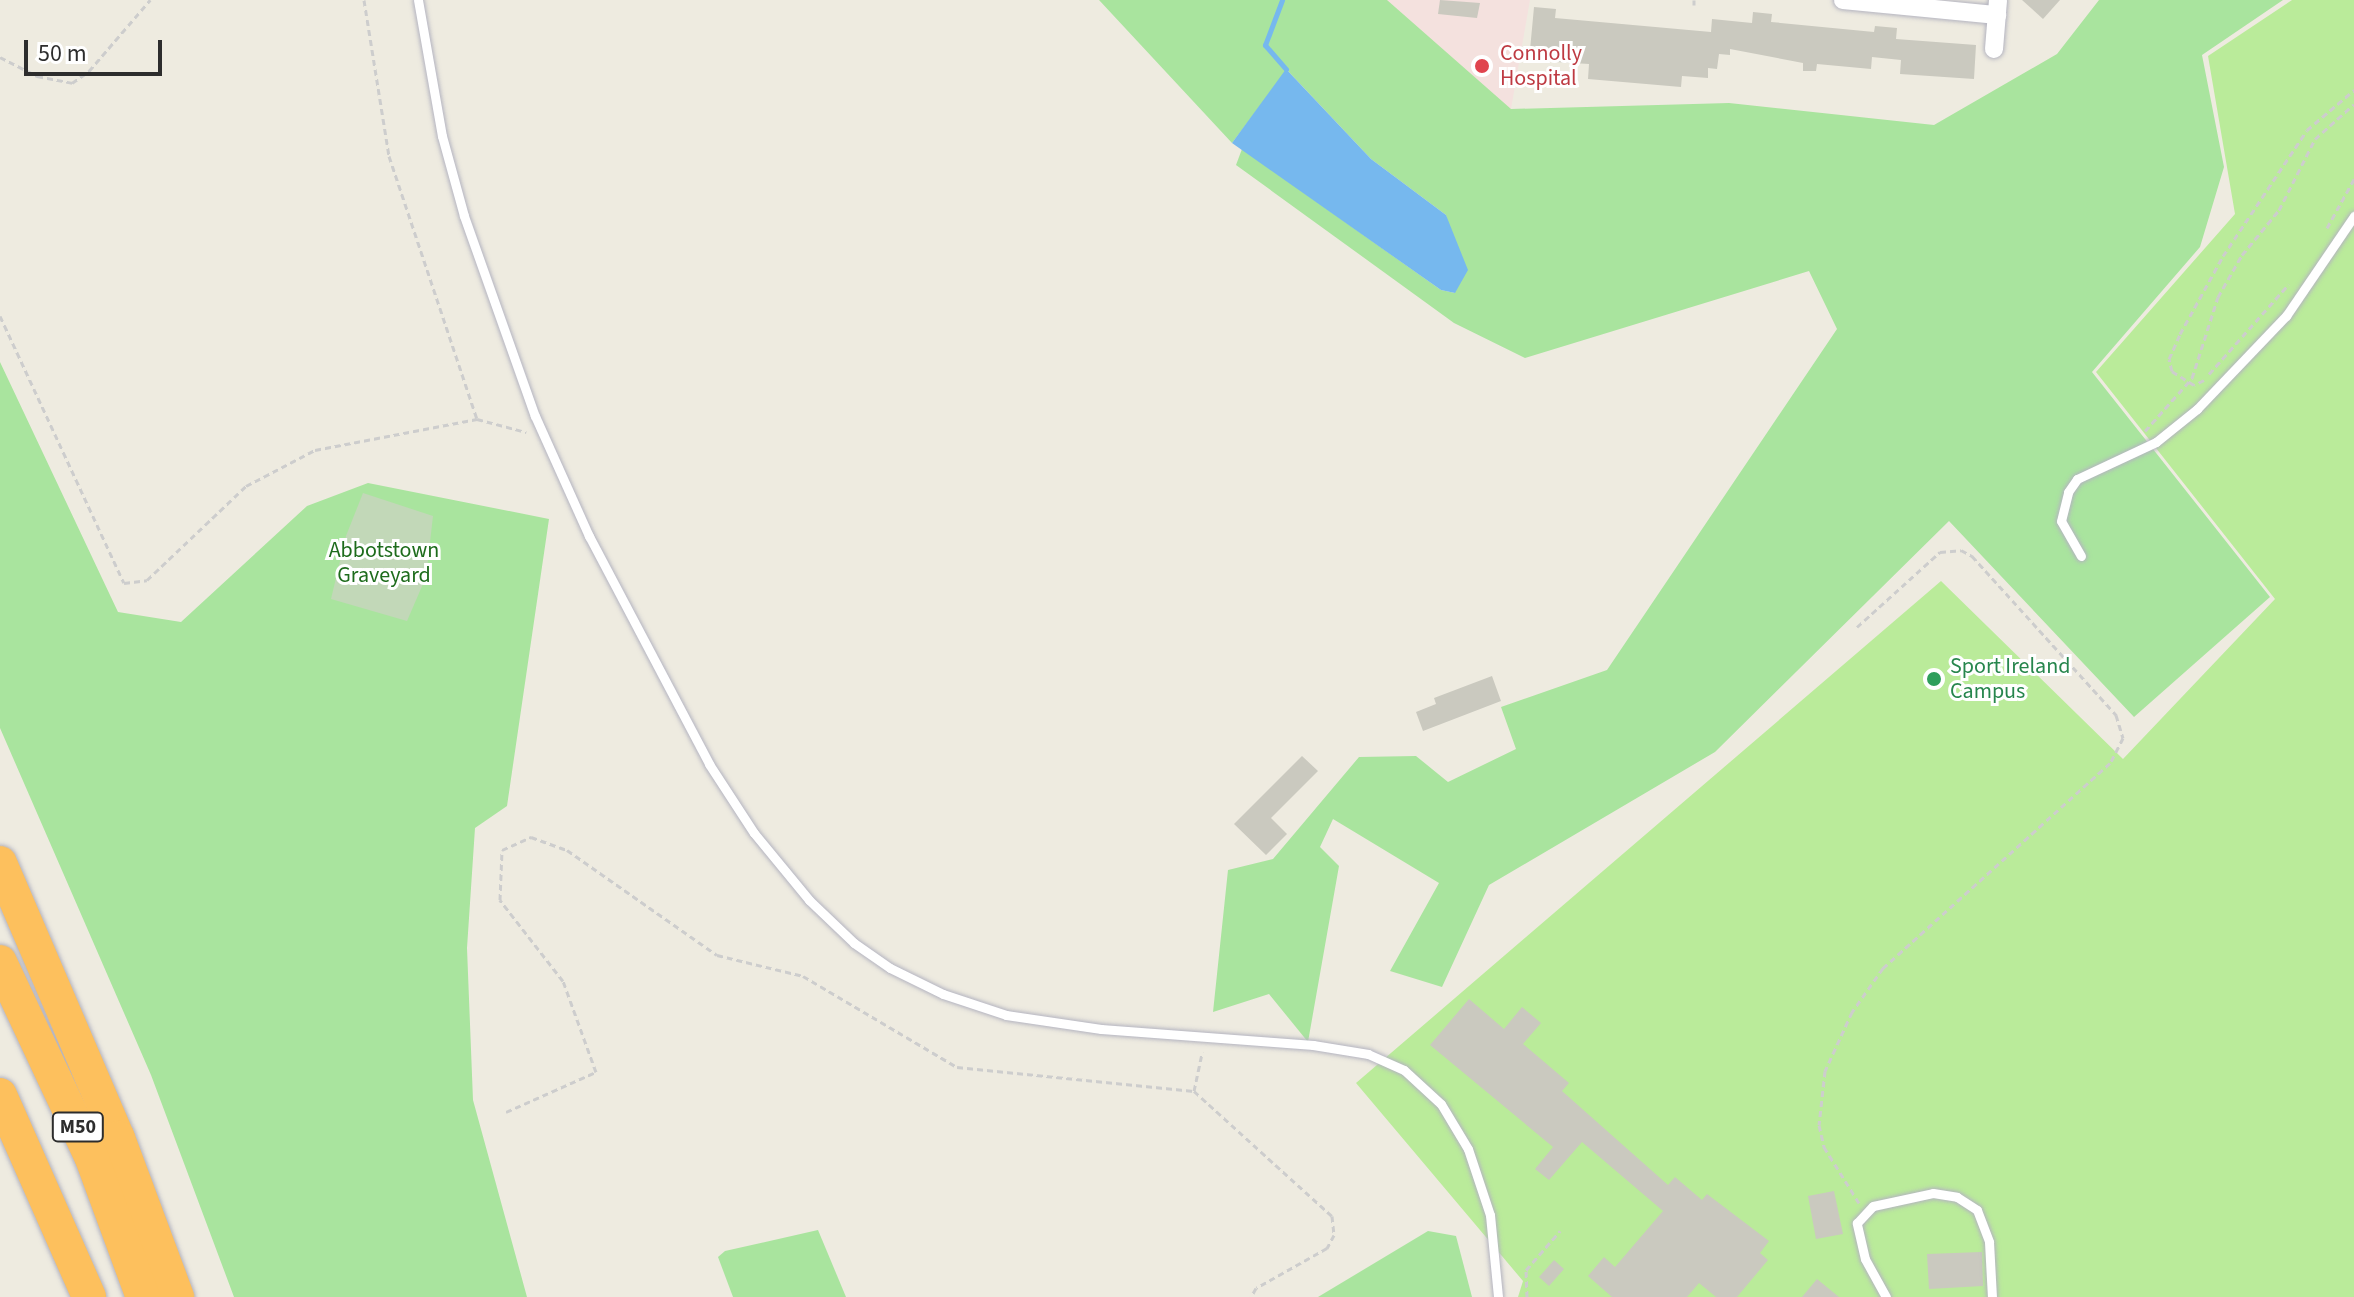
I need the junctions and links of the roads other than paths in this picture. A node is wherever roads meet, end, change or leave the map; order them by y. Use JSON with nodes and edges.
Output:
{"nodes":[{"id":1,"x":418,"y":0,"type":"edge"},
{"id":2,"x":1843,"y":0,"type":"edge"},
{"id":3,"x":1997,"y":7,"type":"edge"},
{"id":4,"x":1994,"y":49,"type":"dead end"},
{"id":5,"x":2354,"y":216,"type":"edge"},
{"id":6,"x":2081,"y":556,"type":"dead end"},
{"id":7,"x":0,"y":863,"type":"edge"},
{"id":8,"x":0,"y":921,"type":"edge"},
{"id":9,"x":0,"y":962,"type":"edge"},
{"id":10,"x":0,"y":1095,"type":"edge"},
{"id":11,"x":0,"y":1134,"type":"edge"},
{"id":12,"x":72,"y":1297,"type":"edge"},
{"id":13,"x":89,"y":1297,"type":"edge"},
{"id":14,"x":143,"y":1297,"type":"edge"},
{"id":15,"x":153,"y":1297,"type":"edge"},
{"id":16,"x":177,"y":1297,"type":"edge"},
{"id":17,"x":1498,"y":1297,"type":"edge"},
{"id":18,"x":1886,"y":1297,"type":"edge"},
{"id":19,"x":1992,"y":1297,"type":"edge"}],
"edges":[{"from":1,"to":17,"type":"lane"},
{"from":2,"to":3,"type":"street"},
{"from":3,"to":4,"type":"street"},
{"from":5,"to":6,"type":"lane"},
{"from":7,"to":16,"type":"highway"},
{"from":8,"to":15,"type":"highway"},
{"from":9,"to":14,"type":"highway","number":"M50"},
{"from":10,"to":13,"type":"highway","number":"M50"},
{"from":11,"to":12,"type":"highway"},
{"from":18,"to":19,"type":"lane"}]}
